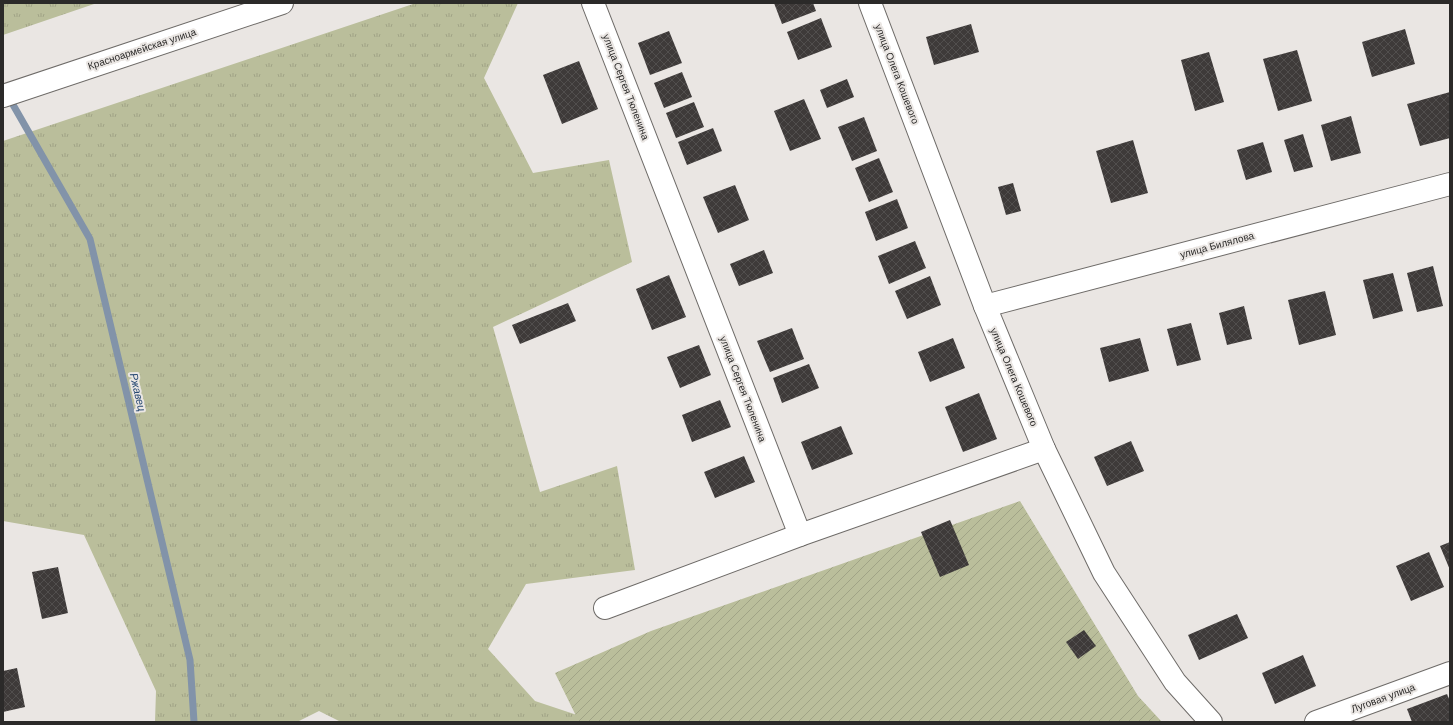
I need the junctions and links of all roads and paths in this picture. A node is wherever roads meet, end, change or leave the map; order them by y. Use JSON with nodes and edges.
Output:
{"nodes":[{"id":1,"x":282,"y":3,"type":"edge"},
{"id":2,"x":593,"y":3,"type":"edge"},
{"id":3,"x":870,"y":3,"type":"edge"},
{"id":4,"x":3,"y":96,"type":"edge"},
{"id":5,"x":1450,"y":184,"type":"edge"},
{"id":6,"x":985,"y":306,"type":"junction"},
{"id":7,"x":1044,"y":449,"type":"junction"},
{"id":8,"x":800,"y":534,"type":"junction"},
{"id":9,"x":605,"y":608,"type":"dead end"},
{"id":10,"x":1450,"y":673,"type":"edge"},
{"id":11,"x":1211,"y":722,"type":"edge"},
{"id":12,"x":1316,"y":722,"type":"edge"}],
"edges":[{"from":1,"to":4,"type":"street","name":"Красноармейская улица"},
{"from":2,"to":8,"type":"street","name":"улица Сергея Тюленина"},
{"from":3,"to":6,"type":"street","name":"улица Олега Кошевого"},
{"from":5,"to":6,"type":"street","name":"улица Билялова"},
{"from":6,"to":7,"type":"street","name":"улица Олега Кошевого"},
{"from":7,"to":8,"type":"street"},
{"from":7,"to":11,"type":"street","name":"улица Олега Кошевого"},
{"from":8,"to":9,"type":"street"},
{"from":10,"to":12,"type":"street","name":"Луговая улица"}]}
